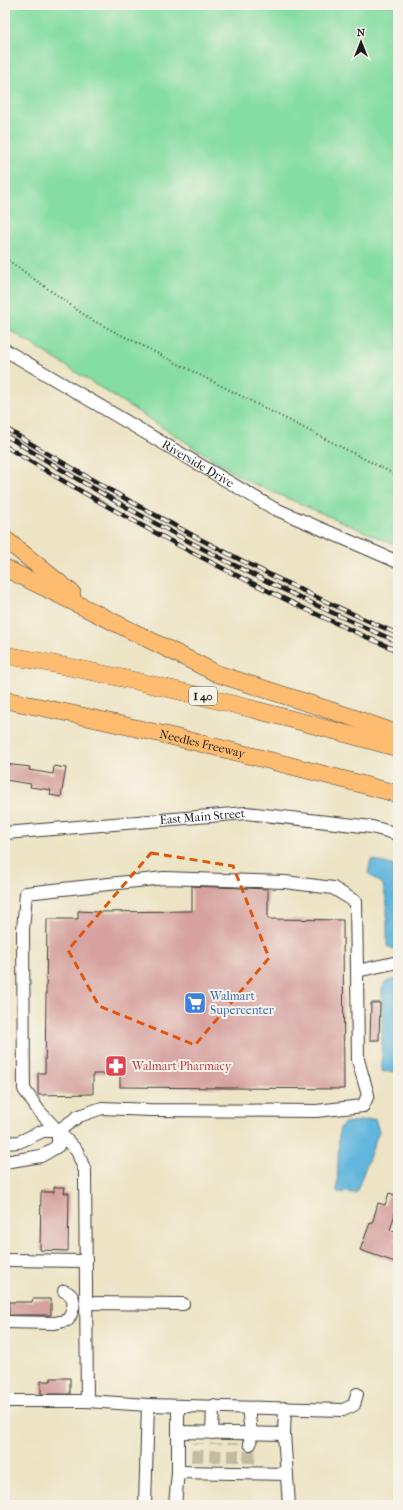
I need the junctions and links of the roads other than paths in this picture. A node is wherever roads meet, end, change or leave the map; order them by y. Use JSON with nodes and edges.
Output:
{"nodes":[{"id":1,"x":5,"y":350,"type":"edge"},
{"id":2,"x":5,"y":540,"type":"edge"},
{"id":3,"x":398,"y":562,"type":"edge"},
{"id":4,"x":5,"y":568,"type":"edge"},
{"id":5,"x":99,"y":615,"type":"junction"},
{"id":6,"x":5,"y":655,"type":"edge"},
{"id":7,"x":5,"y":700,"type":"edge"},
{"id":8,"x":5,"y":705,"type":"edge"},
{"id":9,"x":64,"y":712,"type":"junction"},
{"id":10,"x":398,"y":734,"type":"edge"},
{"id":11,"x":398,"y":748,"type":"edge"},
{"id":12,"x":398,"y":794,"type":"edge"},
{"id":13,"x":5,"y":833,"type":"edge"},
{"id":14,"x":398,"y":834,"type":"edge"},
{"id":15,"x":398,"y":962,"type":"edge"},
{"id":16,"x":357,"y":971,"type":"junction"},
{"id":17,"x":58,"y":1131,"type":"junction"},
{"id":18,"x":5,"y":1143,"type":"edge"},
{"id":19,"x":5,"y":1162,"type":"edge"},
{"id":20,"x":5,"y":1260,"type":"edge"},
{"id":21,"x":86,"y":1261,"type":"junction"},
{"id":22,"x":64,"y":1291,"type":"dead end"},
{"id":23,"x":86,"y":1303,"type":"junction"},
{"id":24,"x":183,"y":1304,"type":"dead end"},
{"id":25,"x":5,"y":1322,"type":"edge"},
{"id":26,"x":357,"y":1394,"type":"dead end"},
{"id":27,"x":5,"y":1401,"type":"edge"},
{"id":28,"x":87,"y":1401,"type":"junction"},
{"id":29,"x":148,"y":1405,"type":"junction"},
{"id":30,"x":178,"y":1406,"type":"junction"},
{"id":31,"x":213,"y":1406,"type":"junction"},
{"id":32,"x":248,"y":1408,"type":"junction"},
{"id":33,"x":285,"y":1408,"type":"junction"},
{"id":34,"x":178,"y":1432,"type":"junction"},
{"id":35,"x":284,"y":1434,"type":"junction"},
{"id":36,"x":215,"y":1436,"type":"junction"},
{"id":37,"x":250,"y":1438,"type":"junction"},
{"id":38,"x":178,"y":1472,"type":"junction"},
{"id":39,"x":287,"y":1474,"type":"junction"},
{"id":40,"x":145,"y":1505,"type":"edge"},
{"id":41,"x":175,"y":1505,"type":"edge"},
{"id":42,"x":289,"y":1505,"type":"edge"}],
"edges":[{"from":1,"to":3,"type":"street","name":"Riverside Drive"},
{"from":2,"to":5,"type":"highway"},
{"from":4,"to":5,"type":"highway"},
{"from":5,"to":10,"type":"highway"},
{"from":6,"to":11,"type":"highway","number":"I 40"},
{"from":7,"to":9,"type":"highway","name":"Needles Freeway"},
{"from":8,"to":9,"type":"highway"},
{"from":9,"to":12,"type":"highway","name":"Needles Freeway"},
{"from":13,"to":14,"type":"street","name":"East Main Street"},
{"from":15,"to":16,"type":"street"},
{"from":16,"to":17,"type":"street"},
{"from":16,"to":17,"type":"street"},
{"from":17,"to":18,"type":"street"},
{"from":17,"to":19,"type":"street"},
{"from":17,"to":21,"type":"street"},
{"from":20,"to":21,"type":"street"},
{"from":21,"to":23,"type":"street"},
{"from":22,"to":25,"type":"street"},
{"from":23,"to":24,"type":"street"},
{"from":23,"to":28,"type":"street"},
{"from":26,"to":33,"type":"street"},
{"from":27,"to":28,"type":"street"},
{"from":28,"to":29,"type":"street"},
{"from":29,"to":30,"type":"street"},
{"from":29,"to":40,"type":"street"},
{"from":30,"to":31,"type":"street"},
{"from":30,"to":34,"type":"street"},
{"from":31,"to":32,"type":"street"},
{"from":31,"to":36,"type":"street"},
{"from":32,"to":33,"type":"street"},
{"from":32,"to":37,"type":"street"},
{"from":33,"to":35,"type":"street"},
{"from":34,"to":36,"type":"street"},
{"from":34,"to":38,"type":"street"},
{"from":35,"to":37,"type":"street"},
{"from":35,"to":39,"type":"street"},
{"from":36,"to":37,"type":"street"},
{"from":38,"to":39,"type":"street"},
{"from":38,"to":41,"type":"street"},
{"from":39,"to":42,"type":"street"}]}
